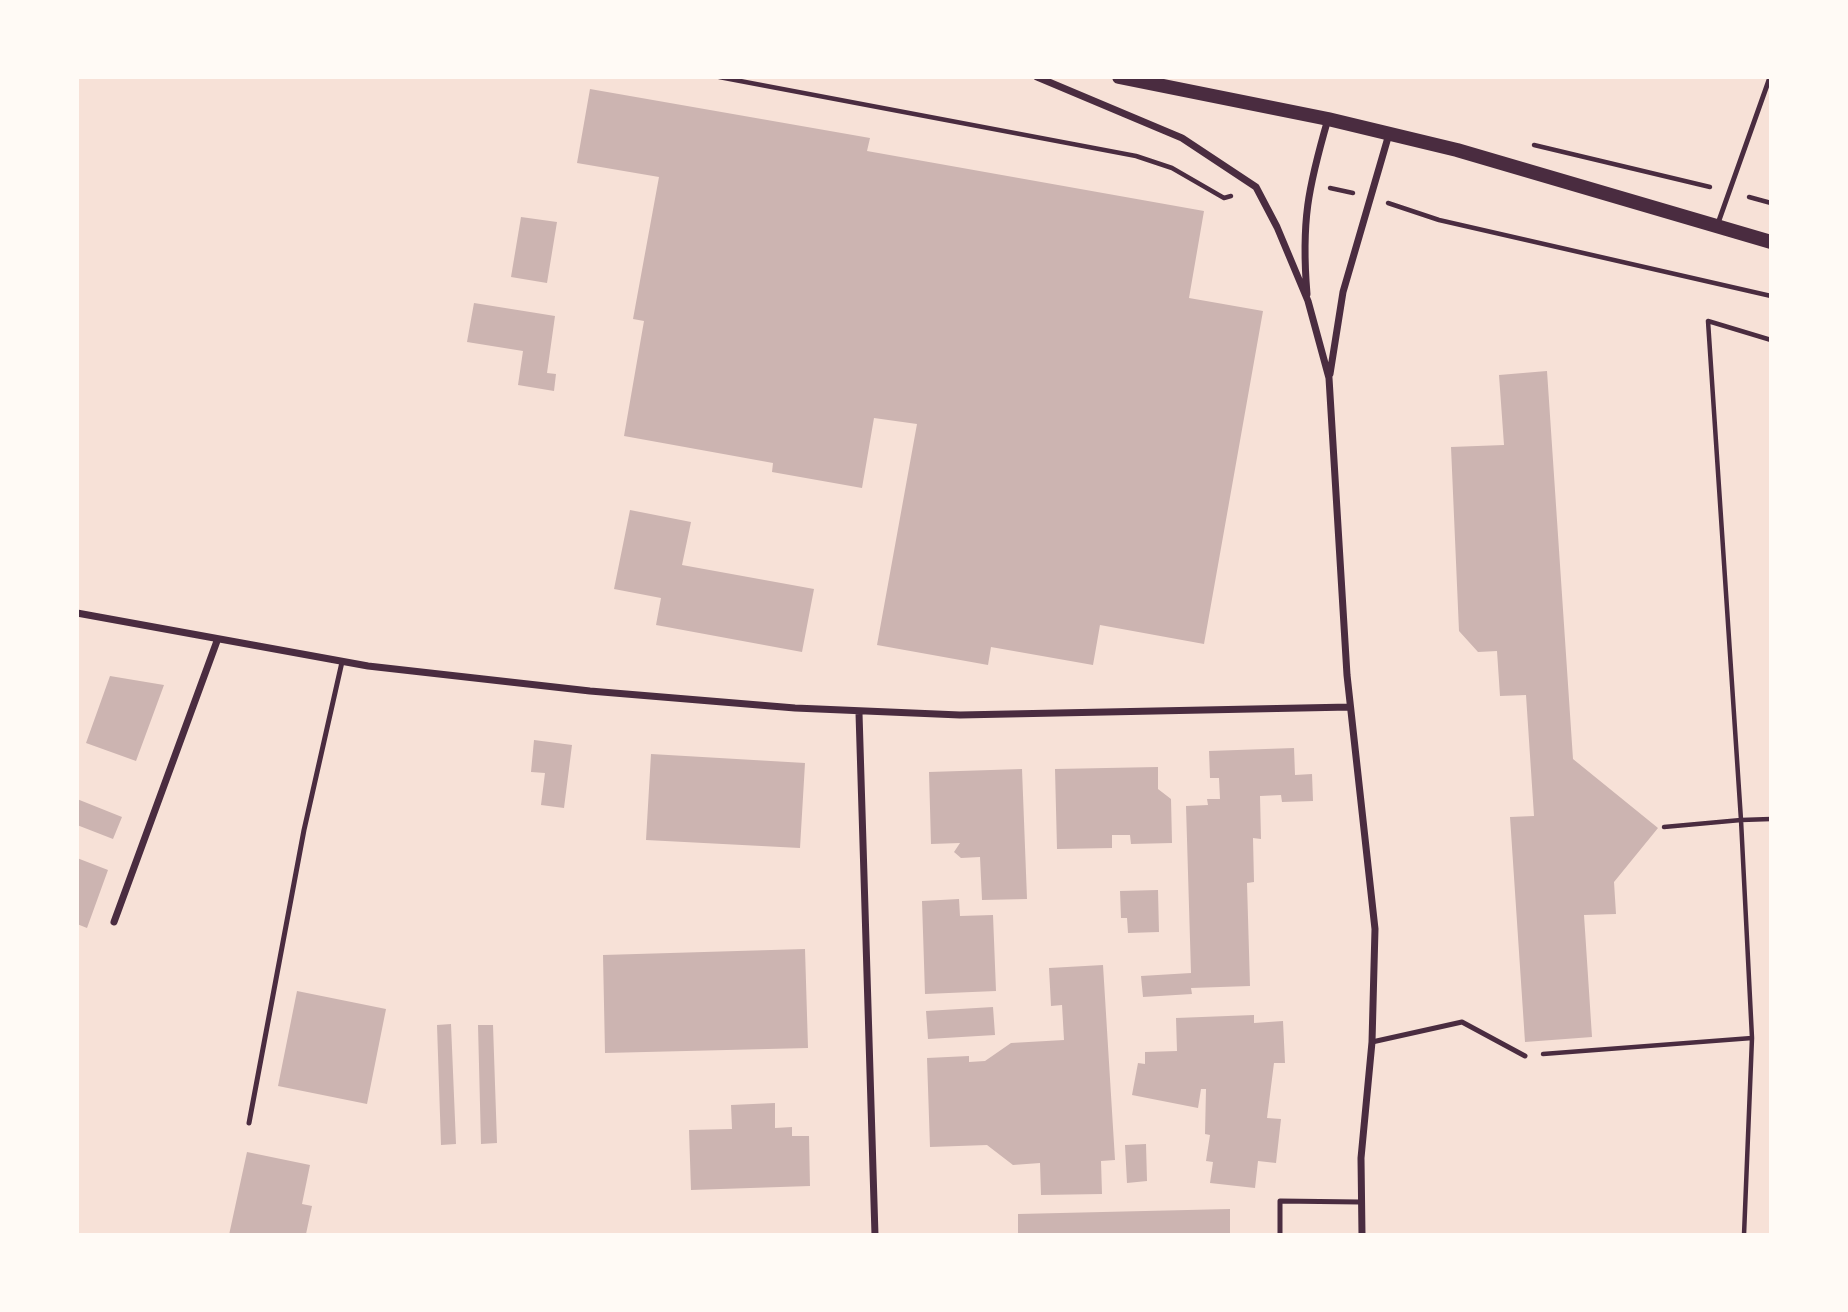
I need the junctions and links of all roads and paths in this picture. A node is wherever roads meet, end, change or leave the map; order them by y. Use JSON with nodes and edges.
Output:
{"nodes":[{"id":1,"x":1037,"y":77,"type":"edge"},
{"id":2,"x":1119,"y":77,"type":"edge"},
{"id":3,"x":1770,"y":77,"type":"edge"},
{"id":4,"x":1328,"y":120,"type":"junction"},
{"id":5,"x":1389,"y":134,"type":"junction"},
{"id":6,"x":1717,"y":226,"type":"junction"},
{"id":7,"x":1771,"y":242,"type":"edge"},
{"id":8,"x":1308,"y":301,"type":"junction"},
{"id":9,"x":1771,"y":340,"type":"edge"},
{"id":10,"x":1329,"y":378,"type":"junction"},
{"id":11,"x":77,"y":613,"type":"edge"},
{"id":12,"x":216,"y":641,"type":"junction"},
{"id":13,"x":342,"y":662,"type":"junction"},
{"id":14,"x":1350,"y":707,"type":"junction"},
{"id":15,"x":859,"y":713,"type":"junction"},
{"id":16,"x":1771,"y":819,"type":"edge"},
{"id":17,"x":1741,"y":820,"type":"junction"},
{"id":18,"x":1664,"y":827,"type":"dead end"},
{"id":19,"x":114,"y":922,"type":"dead end"},
{"id":20,"x":1752,"y":1038,"type":"junction"},
{"id":21,"x":1372,"y":1042,"type":"junction"},
{"id":22,"x":1525,"y":1056,"type":"joint"},
{"id":23,"x":249,"y":1123,"type":"dead end"},
{"id":24,"x":1359,"y":1202,"type":"junction"},
{"id":25,"x":875,"y":1235,"type":"edge"},
{"id":26,"x":1280,"y":1235,"type":"edge"},
{"id":27,"x":1362,"y":1235,"type":"edge"},
{"id":28,"x":1744,"y":1235,"type":"edge"}],
"edges":[{"from":1,"to":8,"type":"street"},
{"from":2,"to":4,"type":"main road"},
{"from":3,"to":6,"type":"lane"},
{"from":4,"to":5,"type":"main road"},
{"from":4,"to":8,"type":"street"},
{"from":5,"to":6,"type":"main road"},
{"from":5,"to":10,"type":"street"},
{"from":6,"to":7,"type":"main road"},
{"from":8,"to":10,"type":"street"},
{"from":9,"to":17,"type":"path"},
{"from":10,"to":14,"type":"street"},
{"from":11,"to":12,"type":"street"},
{"from":12,"to":13,"type":"street"},
{"from":12,"to":19,"type":"street"},
{"from":13,"to":15,"type":"street"},
{"from":13,"to":23,"type":"lane"},
{"from":14,"to":15,"type":"street"},
{"from":14,"to":21,"type":"street"},
{"from":15,"to":25,"type":"street"},
{"from":16,"to":17,"type":"path"},
{"from":17,"to":18,"type":"path"},
{"from":17,"to":20,"type":"path"},
{"from":20,"to":22,"type":"path"},
{"from":20,"to":28,"type":"path"},
{"from":21,"to":22,"type":"lane"},
{"from":21,"to":24,"type":"street"},
{"from":24,"to":26,"type":"lane"},
{"from":24,"to":27,"type":"street"}]}
